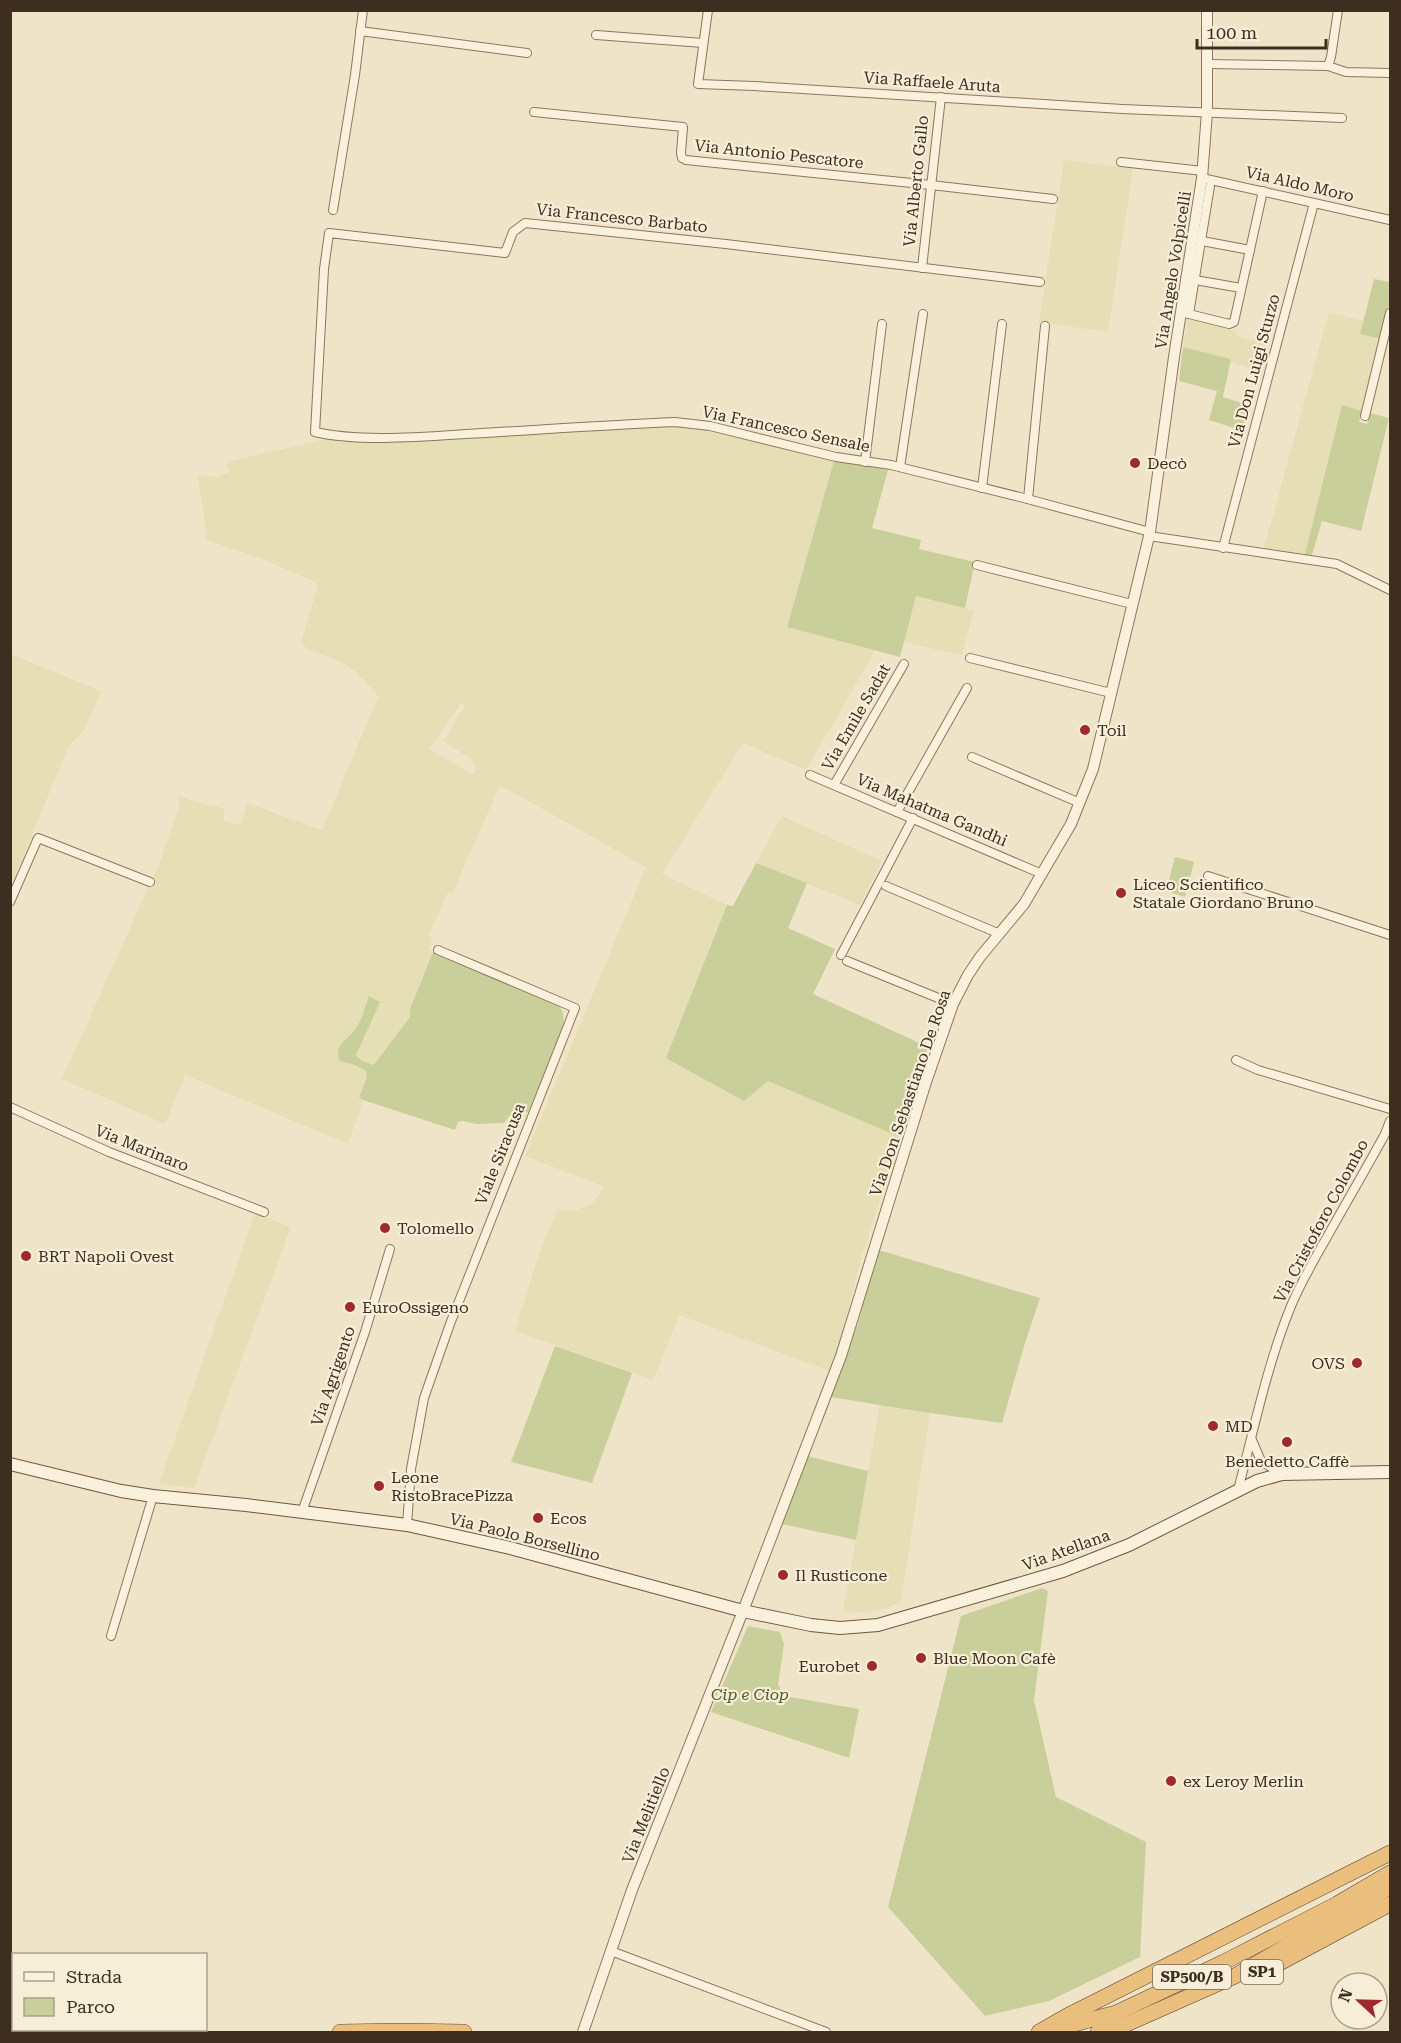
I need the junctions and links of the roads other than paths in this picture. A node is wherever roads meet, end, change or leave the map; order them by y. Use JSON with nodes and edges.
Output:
{"nodes":[{"id":1,"x":363,"y":10,"type":"edge"},
{"id":2,"x":708,"y":10,"type":"edge"},
{"id":3,"x":1207,"y":10,"type":"edge"},
{"id":4,"x":1338,"y":10,"type":"edge"},
{"id":5,"x":360,"y":32,"type":"junction"},
{"id":6,"x":596,"y":35,"type":"dead end"},
{"id":7,"x":703,"y":43,"type":"junction"},
{"id":8,"x":527,"y":53,"type":"dead end"},
{"id":9,"x":1207,"y":64,"type":"junction"},
{"id":10,"x":1328,"y":66,"type":"junction"},
{"id":11,"x":1390,"y":73,"type":"edge"},
{"id":12,"x":941,"y":97,"type":"junction"},
{"id":13,"x":534,"y":112,"type":"dead end"},
{"id":14,"x":1207,"y":112,"type":"junction"},
{"id":15,"x":1342,"y":118,"type":"dead end"},
{"id":16,"x":1121,"y":162,"type":"dead end"},
{"id":17,"x":1205,"y":178,"type":"junction"},
{"id":18,"x":932,"y":184,"type":"junction"},
{"id":19,"x":1263,"y":191,"type":"junction"},
{"id":20,"x":1053,"y":199,"type":"dead end"},
{"id":21,"x":1314,"y":202,"type":"junction"},
{"id":22,"x":333,"y":210,"type":"dead end"},
{"id":23,"x":1390,"y":220,"type":"edge"},
{"id":24,"x":1202,"y":241,"type":"junction"},
{"id":25,"x":1250,"y":250,"type":"junction"},
{"id":26,"x":922,"y":268,"type":"junction"},
{"id":27,"x":1195,"y":280,"type":"junction"},
{"id":28,"x":1040,"y":282,"type":"dead end"},
{"id":29,"x":1241,"y":288,"type":"junction"},
{"id":30,"x":1185,"y":313,"type":"junction"},
{"id":31,"x":1390,"y":313,"type":"edge"},
{"id":32,"x":924,"y":314,"type":"dead end"},
{"id":33,"x":882,"y":324,"type":"dead end"},
{"id":34,"x":1002,"y":324,"type":"dead end"},
{"id":35,"x":1045,"y":326,"type":"dead end"},
{"id":36,"x":1365,"y":416,"type":"dead end"},
{"id":37,"x":315,"y":417,"type":"joint"},
{"id":38,"x":865,"y":462,"type":"junction"},
{"id":39,"x":900,"y":467,"type":"junction"},
{"id":40,"x":982,"y":488,"type":"junction"},
{"id":41,"x":1028,"y":499,"type":"junction"},
{"id":42,"x":1150,"y":534,"type":"junction"},
{"id":43,"x":1223,"y":548,"type":"junction"},
{"id":44,"x":977,"y":565,"type":"dead end"},
{"id":45,"x":1390,"y":590,"type":"edge"},
{"id":46,"x":1132,"y":604,"type":"junction"},
{"id":47,"x":970,"y":658,"type":"dead end"},
{"id":48,"x":904,"y":664,"type":"dead end"},
{"id":49,"x":968,"y":688,"type":"dead end"},
{"id":50,"x":1111,"y":693,"type":"junction"},
{"id":51,"x":972,"y":757,"type":"dead end"},
{"id":52,"x":810,"y":775,"type":"dead end"},
{"id":53,"x":834,"y":785,"type":"junction"},
{"id":54,"x":1080,"y":803,"type":"junction"},
{"id":55,"x":897,"y":812,"type":"junction"},
{"id":56,"x":913,"y":818,"type":"junction"},
{"id":57,"x":1042,"y":874,"type":"junction"},
{"id":58,"x":1208,"y":876,"type":"dead end"},
{"id":59,"x":150,"y":882,"type":"dead end"},
{"id":60,"x":886,"y":886,"type":"dead end"},
{"id":61,"x":10,"y":902,"type":"edge"},
{"id":62,"x":1000,"y":934,"type":"junction"},
{"id":63,"x":1390,"y":935,"type":"edge"},
{"id":64,"x":438,"y":950,"type":"dead end"},
{"id":65,"x":953,"y":1004,"type":"junction"},
{"id":66,"x":1236,"y":1060,"type":"dead end"},
{"id":67,"x":10,"y":1107,"type":"edge"},
{"id":68,"x":1390,"y":1109,"type":"edge"},
{"id":69,"x":1390,"y":1121,"type":"edge"},
{"id":70,"x":1388,"y":1135,"type":"edge"},
{"id":71,"x":264,"y":1212,"type":"dead end"},
{"id":72,"x":390,"y":1249,"type":"dead end"},
{"id":73,"x":1252,"y":1440,"type":"junction"},
{"id":74,"x":10,"y":1464,"type":"edge"},
{"id":75,"x":1390,"y":1472,"type":"edge"},
{"id":76,"x":1282,"y":1474,"type":"junction"},
{"id":77,"x":1238,"y":1490,"type":"junction"},
{"id":78,"x":153,"y":1496,"type":"junction"},
{"id":79,"x":302,"y":1512,"type":"junction"},
{"id":80,"x":407,"y":1525,"type":"junction"},
{"id":81,"x":743,"y":1611,"type":"junction"},
{"id":82,"x":111,"y":1636,"type":"dead end"},
{"id":83,"x":1390,"y":1853,"type":"edge"},
{"id":84,"x":1390,"y":1873,"type":"edge"},
{"id":85,"x":1390,"y":1887,"type":"edge"},
{"id":86,"x":1390,"y":1904,"type":"edge"},
{"id":87,"x":611,"y":1951,"type":"junction"},
{"id":88,"x":340,"y":2032,"type":"edge"},
{"id":89,"x":464,"y":2032,"type":"edge"},
{"id":90,"x":583,"y":2032,"type":"edge"},
{"id":91,"x":825,"y":2032,"type":"edge"},
{"id":92,"x":1040,"y":2032,"type":"edge"},
{"id":93,"x":1098,"y":2032,"type":"edge"},
{"id":94,"x":1129,"y":2032,"type":"edge"}],
"edges":[{"from":1,"to":5,"type":"street"},
{"from":2,"to":7,"type":"street"},
{"from":3,"to":9,"type":"street","name":"Via Angelo Volpicelli"},
{"from":4,"to":10,"type":"street"},
{"from":5,"to":8,"type":"street"},
{"from":5,"to":22,"type":"street"},
{"from":6,"to":7,"type":"street"},
{"from":7,"to":12,"type":"street","name":"Via Raffaele Aruta"},
{"from":9,"to":10,"type":"street"},
{"from":9,"to":14,"type":"street","name":"Via Angelo Volpicelli"},
{"from":10,"to":11,"type":"street"},
{"from":12,"to":14,"type":"street","name":"Via Raffaele Aruta"},
{"from":12,"to":18,"type":"street","name":"Via Alberto Gallo"},
{"from":13,"to":18,"type":"street","name":"Via Antonio Pescatore"},
{"from":14,"to":15,"type":"street","name":"Via Raffaele Aruta"},
{"from":14,"to":17,"type":"street","name":"Via Angelo Volpicelli"},
{"from":16,"to":17,"type":"street","name":"Via Aldo Moro"},
{"from":17,"to":19,"type":"street","name":"Via Aldo Moro"},
{"from":17,"to":24,"type":"street"},
{"from":17,"to":30,"type":"street","name":"Via Angelo Volpicelli"},
{"from":18,"to":20,"type":"street","name":"Via Antonio Pescatore"},
{"from":18,"to":26,"type":"street","name":"Via Alberto Gallo"},
{"from":19,"to":21,"type":"street","name":"Via Aldo Moro"},
{"from":19,"to":25,"type":"street"},
{"from":21,"to":23,"type":"street","name":"Via Aldo Moro"},
{"from":21,"to":43,"type":"street","name":"Via Don Luigi Sturzo"},
{"from":24,"to":25,"type":"street"},
{"from":24,"to":27,"type":"street"},
{"from":25,"to":29,"type":"street"},
{"from":26,"to":28,"type":"street","name":"Via Francesco Barbato"},
{"from":26,"to":37,"type":"street","name":"Via Francesco Barbato"},
{"from":27,"to":29,"type":"street"},
{"from":27,"to":30,"type":"street"},
{"from":29,"to":30,"type":"street"},
{"from":30,"to":42,"type":"street","name":"Via Angelo Volpicelli"},
{"from":31,"to":36,"type":"street"},
{"from":32,"to":39,"type":"street"},
{"from":33,"to":38,"type":"street"},
{"from":34,"to":40,"type":"street"},
{"from":35,"to":41,"type":"street"},
{"from":37,"to":38,"type":"street","name":"Via Francesco Sensale"},
{"from":38,"to":39,"type":"street","name":"Via Francesco Sensale"},
{"from":39,"to":40,"type":"street","name":"Via Francesco Sensale"},
{"from":40,"to":41,"type":"street","name":"Via Francesco Sensale"},
{"from":41,"to":42,"type":"street","name":"Via Francesco Sensale"},
{"from":42,"to":43,"type":"street","name":"Via Francesco Sensale"},
{"from":42,"to":46,"type":"street","name":"Via Don Sebastiano De Rosa"},
{"from":43,"to":45,"type":"street","name":"Via Francesco Sensale"},
{"from":44,"to":46,"type":"street"},
{"from":46,"to":50,"type":"street","name":"Via Don Sebastiano De Rosa"},
{"from":47,"to":50,"type":"street"},
{"from":48,"to":53,"type":"street","name":"Via Emile Sadat"},
{"from":49,"to":55,"type":"street"},
{"from":50,"to":54,"type":"street","name":"Via Don Sebastiano De Rosa"},
{"from":51,"to":54,"type":"street"},
{"from":52,"to":53,"type":"street","name":"Via Mahatma Gandhi"},
{"from":53,"to":55,"type":"street","name":"Via Mahatma Gandhi"},
{"from":54,"to":57,"type":"street","name":"Via Don Sebastiano De Rosa"},
{"from":55,"to":56,"type":"street","name":"Via Mahatma Gandhi"},
{"from":56,"to":57,"type":"street","name":"Via Mahatma Gandhi"},
{"from":56,"to":65,"type":"street"},
{"from":57,"to":62,"type":"street","name":"Via Don Sebastiano De Rosa"},
{"from":58,"to":63,"type":"street"},
{"from":59,"to":61,"type":"street"},
{"from":60,"to":62,"type":"street"},
{"from":62,"to":65,"type":"street","name":"Via Don Sebastiano De Rosa"},
{"from":64,"to":80,"type":"street","name":"Viale Siracusa"},
{"from":65,"to":81,"type":"street","name":"Via Don Sebastiano De Rosa"},
{"from":66,"to":68,"type":"street"},
{"from":67,"to":71,"type":"street","name":"Via Marinaro"},
{"from":69,"to":70,"type":"street","name":"Via Cristoforo Colombo"},
{"from":70,"to":73,"type":"street","name":"Via Cristoforo Colombo"},
{"from":72,"to":79,"type":"street","name":"Via Agrigento"},
{"from":73,"to":76,"type":"street"},
{"from":73,"to":77,"type":"street","name":"Via Cristoforo Colombo"},
{"from":74,"to":78,"type":"main road","name":"Via Paolo Borsellino"},
{"from":75,"to":76,"type":"main road","name":"Via Atellana"},
{"from":76,"to":77,"type":"main road","name":"Via Atellana"},
{"from":77,"to":81,"type":"main road","name":"Via Atellana"},
{"from":78,"to":79,"type":"main road","name":"Via Paolo Borsellino"},
{"from":78,"to":82,"type":"street"},
{"from":79,"to":80,"type":"main road","name":"Via Paolo Borsellino"},
{"from":80,"to":81,"type":"main road","name":"Via Paolo Borsellino"},
{"from":81,"to":87,"type":"street","name":"Via Melitiello"},
{"from":83,"to":92,"type":"highway"},
{"from":84,"to":92,"type":"highway","number":"SP500/B"},
{"from":85,"to":93,"type":"highway","number":"SP500/B"},
{"from":86,"to":94,"type":"highway","number":"SP1"},
{"from":87,"to":90,"type":"street","name":"Via Melitiello"},
{"from":87,"to":91,"type":"street"},
{"from":88,"to":89,"type":"highway"}]}
